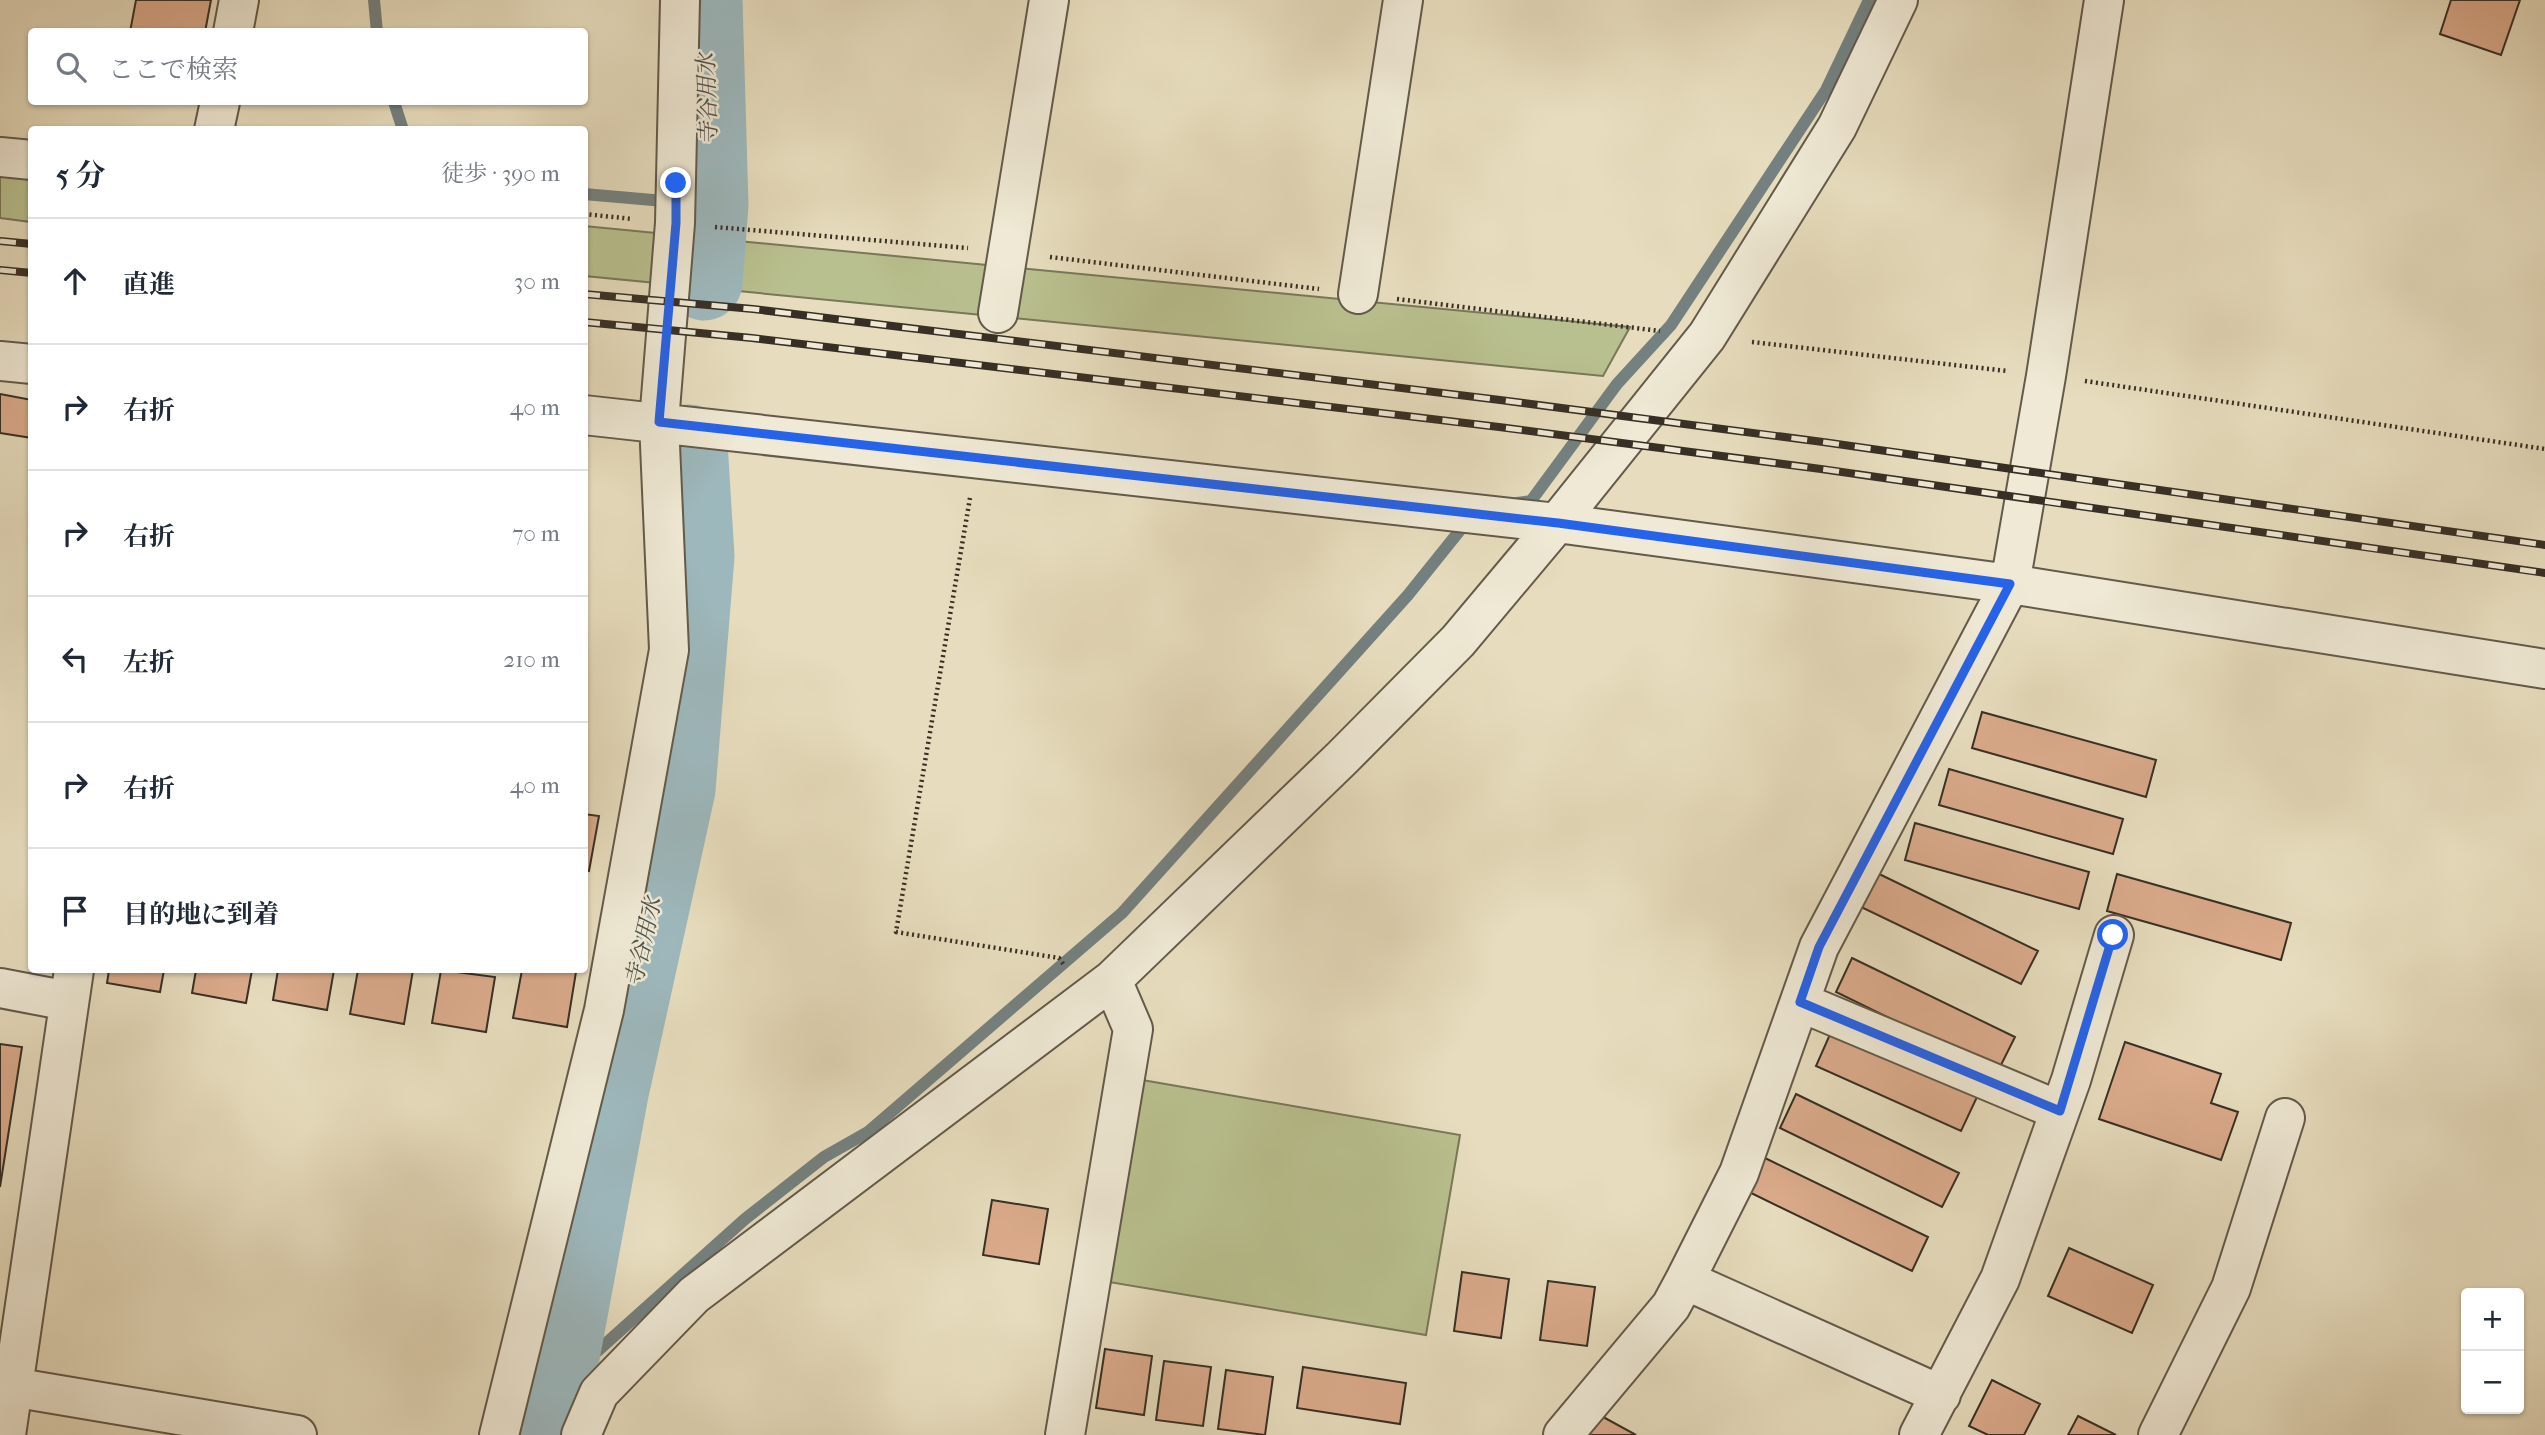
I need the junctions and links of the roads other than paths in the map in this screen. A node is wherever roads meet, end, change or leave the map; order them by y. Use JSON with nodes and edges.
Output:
{"nodes":[{"id":1,"x":239,"y":0,"type":"edge"},
{"id":2,"x":680,"y":0,"type":"edge"},
{"id":3,"x":1049,"y":0,"type":"edge"},
{"id":4,"x":1403,"y":0,"type":"edge"},
{"id":5,"x":1898,"y":0,"type":"edge"},
{"id":6,"x":2104,"y":0,"type":"edge"},
{"id":7,"x":234,"y":28,"type":"edge"},
{"id":8,"x":218,"y":105,"type":"edge"},
{"id":9,"x":215,"y":126,"type":"edge"},
{"id":10,"x":0,"y":157,"type":"edge"},
{"id":11,"x":28,"y":160,"type":"edge"},
{"id":12,"x":1358,"y":294,"type":"road end"},
{"id":13,"x":998,"y":313,"type":"dead end"},
{"id":14,"x":0,"y":361,"type":"edge"},
{"id":15,"x":28,"y":364,"type":"edge"},
{"id":16,"x":588,"y":415,"type":"edge"},
{"id":17,"x":659,"y":422,"type":"junction"},
{"id":18,"x":1558,"y":523,"type":"junction"},
{"id":19,"x":2010,"y":584,"type":"junction"},
{"id":20,"x":2545,"y":669,"type":"edge"},
{"id":21,"x":2113,"y":935,"type":"dead end"},
{"id":22,"x":71,"y":985,"type":"edge"},
{"id":23,"x":0,"y":988,"type":"edge"},
{"id":24,"x":1100,"y":988,"type":"junction"},
{"id":25,"x":1800,"y":1002,"type":"junction"},
{"id":26,"x":2060,"y":1111,"type":"junction"},
{"id":27,"x":2285,"y":1118,"type":"dead end"},
{"id":28,"x":1685,"y":1280,"type":"junction"},
{"id":29,"x":12,"y":1387,"type":"junction"},
{"id":30,"x":1933,"y":1422,"type":"edge"},
{"id":31,"x":6,"y":1435,"type":"edge"},
{"id":32,"x":296,"y":1435,"type":"edge"},
{"id":33,"x":499,"y":1435,"type":"edge"},
{"id":34,"x":580,"y":1435,"type":"edge"},
{"id":35,"x":1065,"y":1435,"type":"edge"},
{"id":36,"x":1563,"y":1435,"type":"edge"},
{"id":37,"x":2158,"y":1435,"type":"edge"}],
"edges":[{"from":1,"to":7,"type":"street"},
{"from":2,"to":17,"type":"street"},
{"from":3,"to":13,"type":"street"},
{"from":4,"to":12,"type":"street"},
{"from":5,"to":18,"type":"street"},
{"from":6,"to":19,"type":"street"},
{"from":8,"to":9,"type":"street"},
{"from":10,"to":11,"type":"street"},
{"from":14,"to":15,"type":"street"},
{"from":16,"to":17,"type":"street"},
{"from":17,"to":18,"type":"street"},
{"from":17,"to":33,"type":"street"},
{"from":18,"to":19,"type":"street"},
{"from":18,"to":24,"type":"street"},
{"from":19,"to":20,"type":"street"},
{"from":19,"to":25,"type":"street"},
{"from":21,"to":26,"type":"street"},
{"from":22,"to":23,"type":"street"},
{"from":22,"to":29,"type":"street"},
{"from":24,"to":34,"type":"street"},
{"from":24,"to":35,"type":"street"},
{"from":25,"to":26,"type":"street"},
{"from":25,"to":28,"type":"street"},
{"from":26,"to":30,"type":"street"},
{"from":27,"to":37,"type":"street"},
{"from":28,"to":30,"type":"street"},
{"from":28,"to":36,"type":"street"},
{"from":29,"to":31,"type":"street"},
{"from":29,"to":32,"type":"street"}]}
